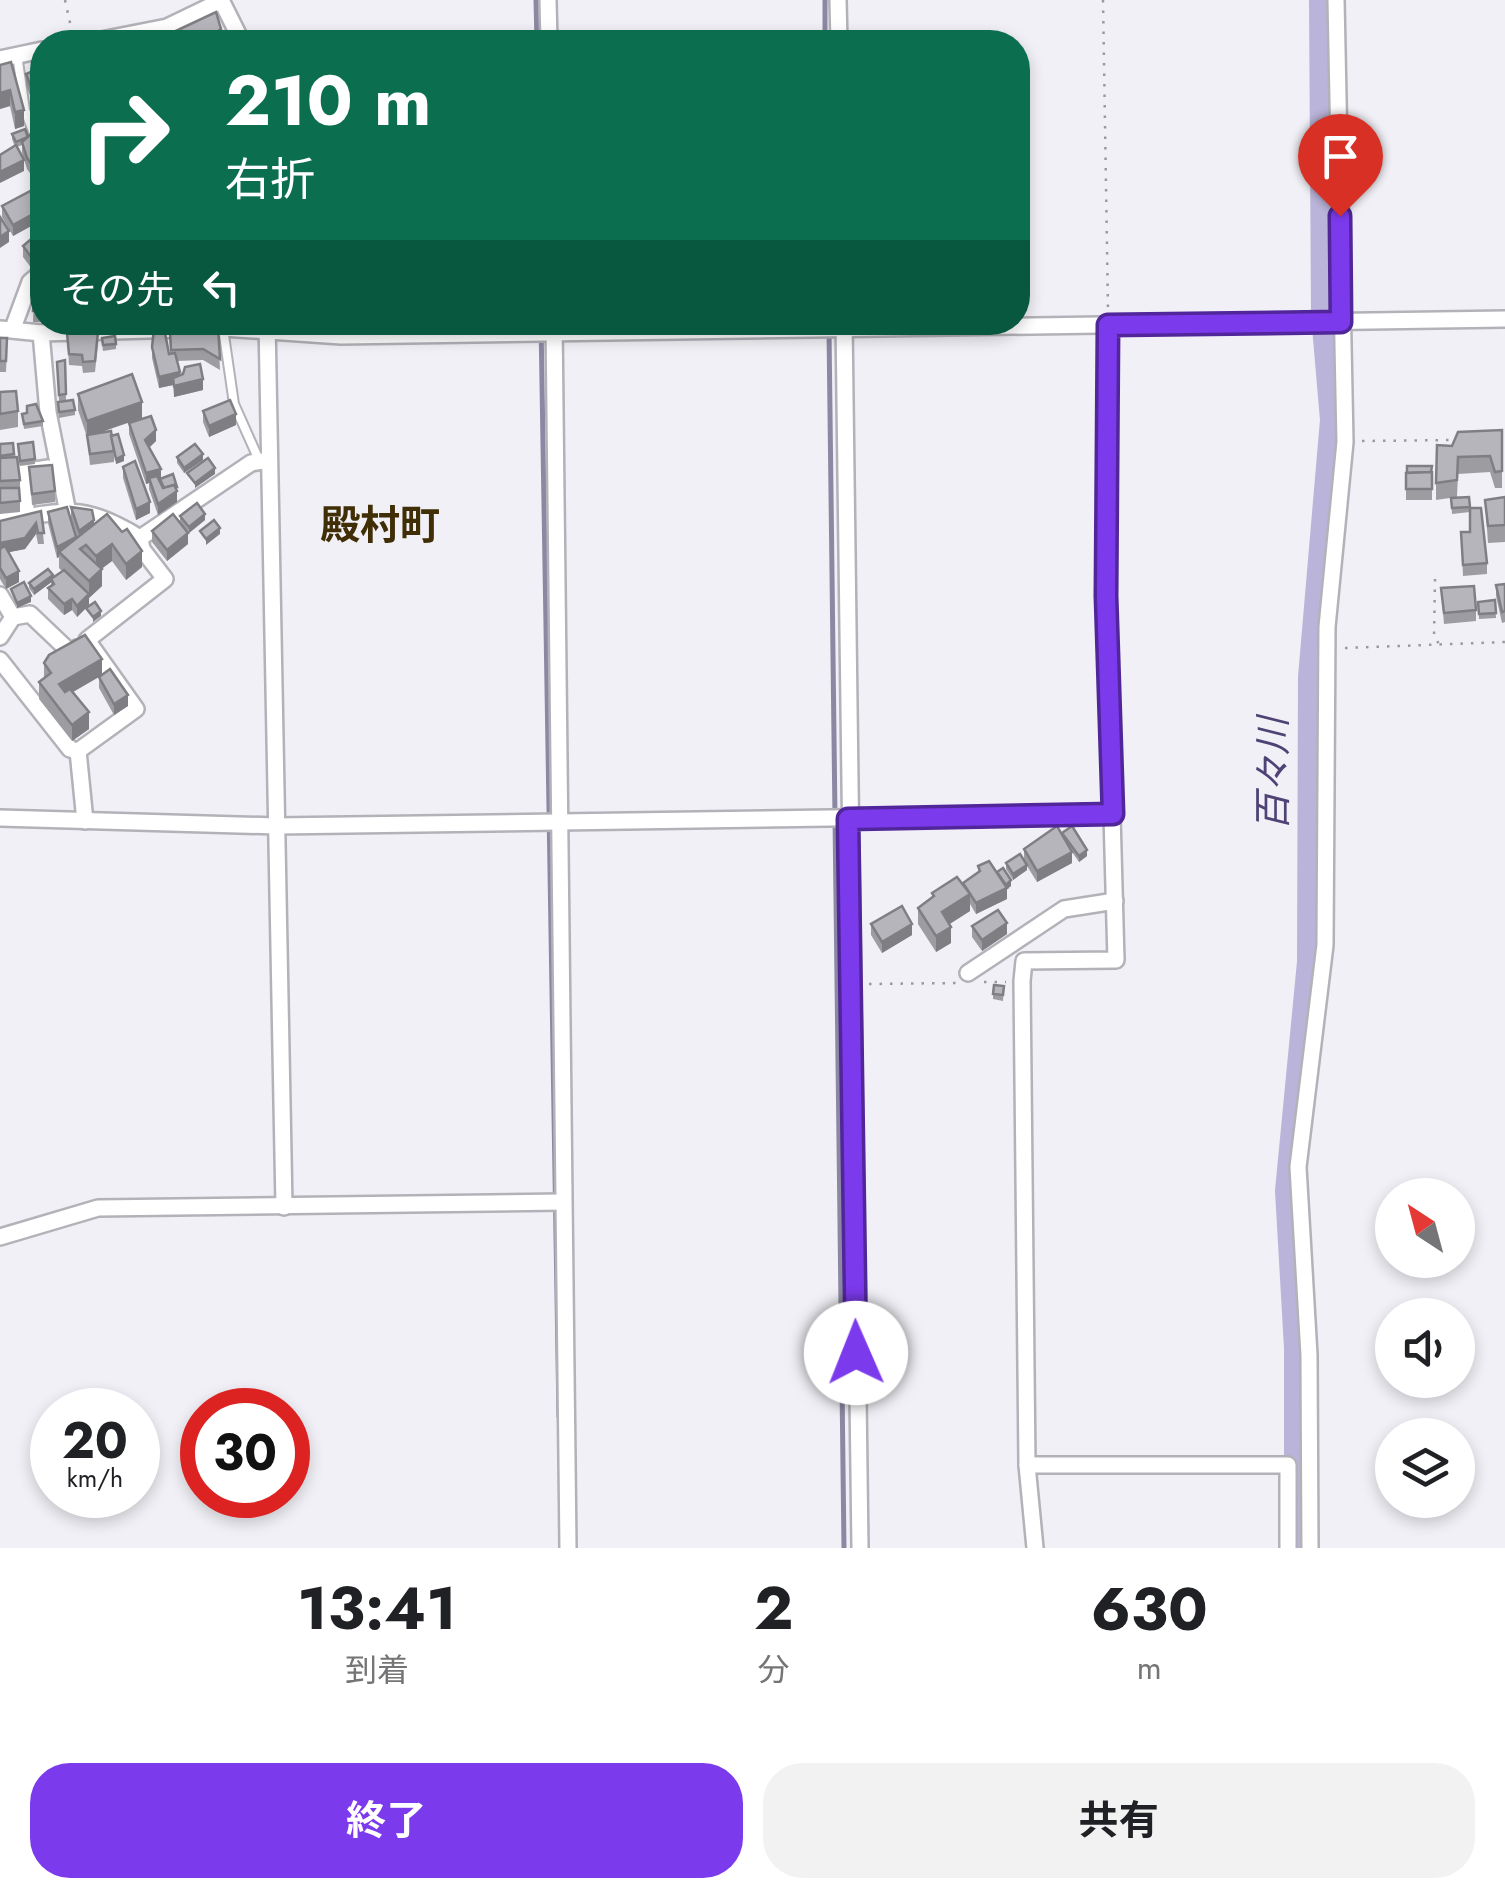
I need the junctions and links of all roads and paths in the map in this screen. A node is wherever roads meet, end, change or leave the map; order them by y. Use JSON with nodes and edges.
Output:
{"nodes":[{"id":1,"x":65,"y":0,"type":"edge"},
{"id":2,"x":221,"y":0,"type":"edge"},
{"id":3,"x":548,"y":0,"type":"edge"},
{"id":4,"x":838,"y":0,"type":"edge"},
{"id":5,"x":1103,"y":0,"type":"edge"},
{"id":6,"x":1336,"y":0,"type":"edge"},
{"id":7,"x":71,"y":30,"type":"edge"},
{"id":8,"x":157,"y":30,"type":"edge"},
{"id":9,"x":236,"y":30,"type":"edge"},
{"id":10,"x":549,"y":30,"type":"edge"},
{"id":11,"x":839,"y":30,"type":"edge"},
{"id":12,"x":30,"y":52,"type":"edge"},
{"id":13,"x":17,"y":54,"type":"junction"},
{"id":14,"x":0,"y":59,"type":"edge"},
{"id":15,"x":30,"y":123,"type":"edge"},
{"id":16,"x":30,"y":282,"type":"edge"},
{"id":17,"x":1505,"y":319,"type":"edge"},
{"id":18,"x":1340,"y":323,"type":"junction"},
{"id":19,"x":1108,"y":325,"type":"junction"},
{"id":20,"x":1030,"y":326,"type":"edge"},
{"id":21,"x":6,"y":329,"type":"edge"},
{"id":22,"x":41,"y":335,"type":"edge"},
{"id":23,"x":224,"y":335,"type":"edge"},
{"id":24,"x":267,"y":335,"type":"edge"},
{"id":25,"x":547,"y":335,"type":"edge"},
{"id":26,"x":836,"y":335,"type":"edge"},
{"id":27,"x":1465,"y":440,"type":"edge"},
{"id":28,"x":1345,"y":442,"type":"junction"},
{"id":29,"x":264,"y":460,"type":"junction"},
{"id":30,"x":59,"y":466,"type":"junction"},
{"id":31,"x":67,"y":508,"type":"junction"},
{"id":32,"x":27,"y":517,"type":"junction"},
{"id":33,"x":0,"y":521,"type":"edge"},
{"id":34,"x":140,"y":538,"type":"junction"},
{"id":35,"x":1435,"y":579,"type":"dead end"},
{"id":36,"x":0,"y":595,"type":"edge"},
{"id":37,"x":13,"y":617,"type":"junction"},
{"id":38,"x":0,"y":637,"type":"edge"},
{"id":39,"x":86,"y":640,"type":"junction"},
{"id":40,"x":1505,"y":642,"type":"edge"},
{"id":41,"x":1440,"y":646,"type":"junction"},
{"id":42,"x":1328,"y":649,"type":"junction"},
{"id":43,"x":0,"y":660,"type":"edge"},
{"id":44,"x":78,"y":751,"type":"junction"},
{"id":45,"x":1113,"y":814,"type":"junction"},
{"id":46,"x":0,"y":818,"type":"edge"},
{"id":47,"x":840,"y":819,"type":"junction"},
{"id":48,"x":84,"y":821,"type":"junction"},
{"id":49,"x":552,"y":824,"type":"junction"},
{"id":50,"x":276,"y":826,"type":"junction"},
{"id":51,"x":1116,"y":901,"type":"junction"},
{"id":52,"x":1017,"y":941,"type":"junction"},
{"id":53,"x":1024,"y":961,"type":"junction"},
{"id":54,"x":967,"y":978,"type":"joint"},
{"id":55,"x":984,"y":982,"type":"dead end"},
{"id":56,"x":1022,"y":982,"type":"junction"},
{"id":57,"x":853,"y":984,"type":"junction"},
{"id":58,"x":556,"y":1203,"type":"junction"},
{"id":59,"x":284,"y":1207,"type":"junction"},
{"id":60,"x":0,"y":1237,"type":"edge"},
{"id":61,"x":1027,"y":1465,"type":"junction"},
{"id":62,"x":568,"y":1548,"type":"edge"},
{"id":63,"x":860,"y":1548,"type":"edge"},
{"id":64,"x":1036,"y":1548,"type":"edge"},
{"id":65,"x":1288,"y":1548,"type":"edge"},
{"id":66,"x":1310,"y":1548,"type":"edge"}],
"edges":[{"from":1,"to":7,"type":"path"},
{"from":2,"to":8,"type":"street"},
{"from":2,"to":9,"type":"street"},
{"from":3,"to":10,"type":"street"},
{"from":4,"to":11,"type":"street"},
{"from":5,"to":19,"type":"path"},
{"from":6,"to":18,"type":"street"},
{"from":12,"to":13,"type":"street"},
{"from":13,"to":14,"type":"street"},
{"from":13,"to":15,"type":"lane"},
{"from":16,"to":21,"type":"street"},
{"from":17,"to":18,"type":"street"},
{"from":18,"to":19,"type":"street"},
{"from":18,"to":28,"type":"street"},
{"from":19,"to":20,"type":"street"},
{"from":19,"to":45,"type":"street"},
{"from":22,"to":30,"type":"street"},
{"from":23,"to":29,"type":"lane"},
{"from":24,"to":29,"type":"street"},
{"from":25,"to":49,"type":"street"},
{"from":26,"to":47,"type":"street"},
{"from":27,"to":28,"type":"path"},
{"from":28,"to":42,"type":"street"},
{"from":29,"to":34,"type":"street"},
{"from":29,"to":50,"type":"street"},
{"from":30,"to":31,"type":"street"},
{"from":30,"to":32,"type":"street"},
{"from":31,"to":32,"type":"street"},
{"from":31,"to":34,"type":"street"},
{"from":32,"to":33,"type":"street"},
{"from":34,"to":39,"type":"street"},
{"from":35,"to":41,"type":"path"},
{"from":36,"to":37,"type":"street"},
{"from":37,"to":38,"type":"street"},
{"from":37,"to":39,"type":"street"},
{"from":39,"to":44,"type":"street"},
{"from":40,"to":41,"type":"path"},
{"from":41,"to":42,"type":"path"},
{"from":42,"to":66,"type":"street"},
{"from":43,"to":44,"type":"street"},
{"from":44,"to":48,"type":"street"},
{"from":45,"to":47,"type":"street"},
{"from":45,"to":51,"type":"street"},
{"from":46,"to":48,"type":"street"},
{"from":47,"to":49,"type":"street"},
{"from":47,"to":57,"type":"street"},
{"from":48,"to":50,"type":"street"},
{"from":49,"to":50,"type":"street"},
{"from":49,"to":58,"type":"street"},
{"from":50,"to":59,"type":"street"},
{"from":51,"to":52,"type":"street"},
{"from":51,"to":53,"type":"street"},
{"from":52,"to":53,"type":"street"},
{"from":52,"to":54,"type":"street"},
{"from":53,"to":56,"type":"street"},
{"from":54,"to":57,"type":"path"},
{"from":55,"to":56,"type":"path"},
{"from":56,"to":61,"type":"street"},
{"from":57,"to":63,"type":"street"},
{"from":58,"to":59,"type":"street"},
{"from":58,"to":62,"type":"street"},
{"from":59,"to":60,"type":"street"},
{"from":61,"to":64,"type":"street"},
{"from":61,"to":65,"type":"street"}]}
